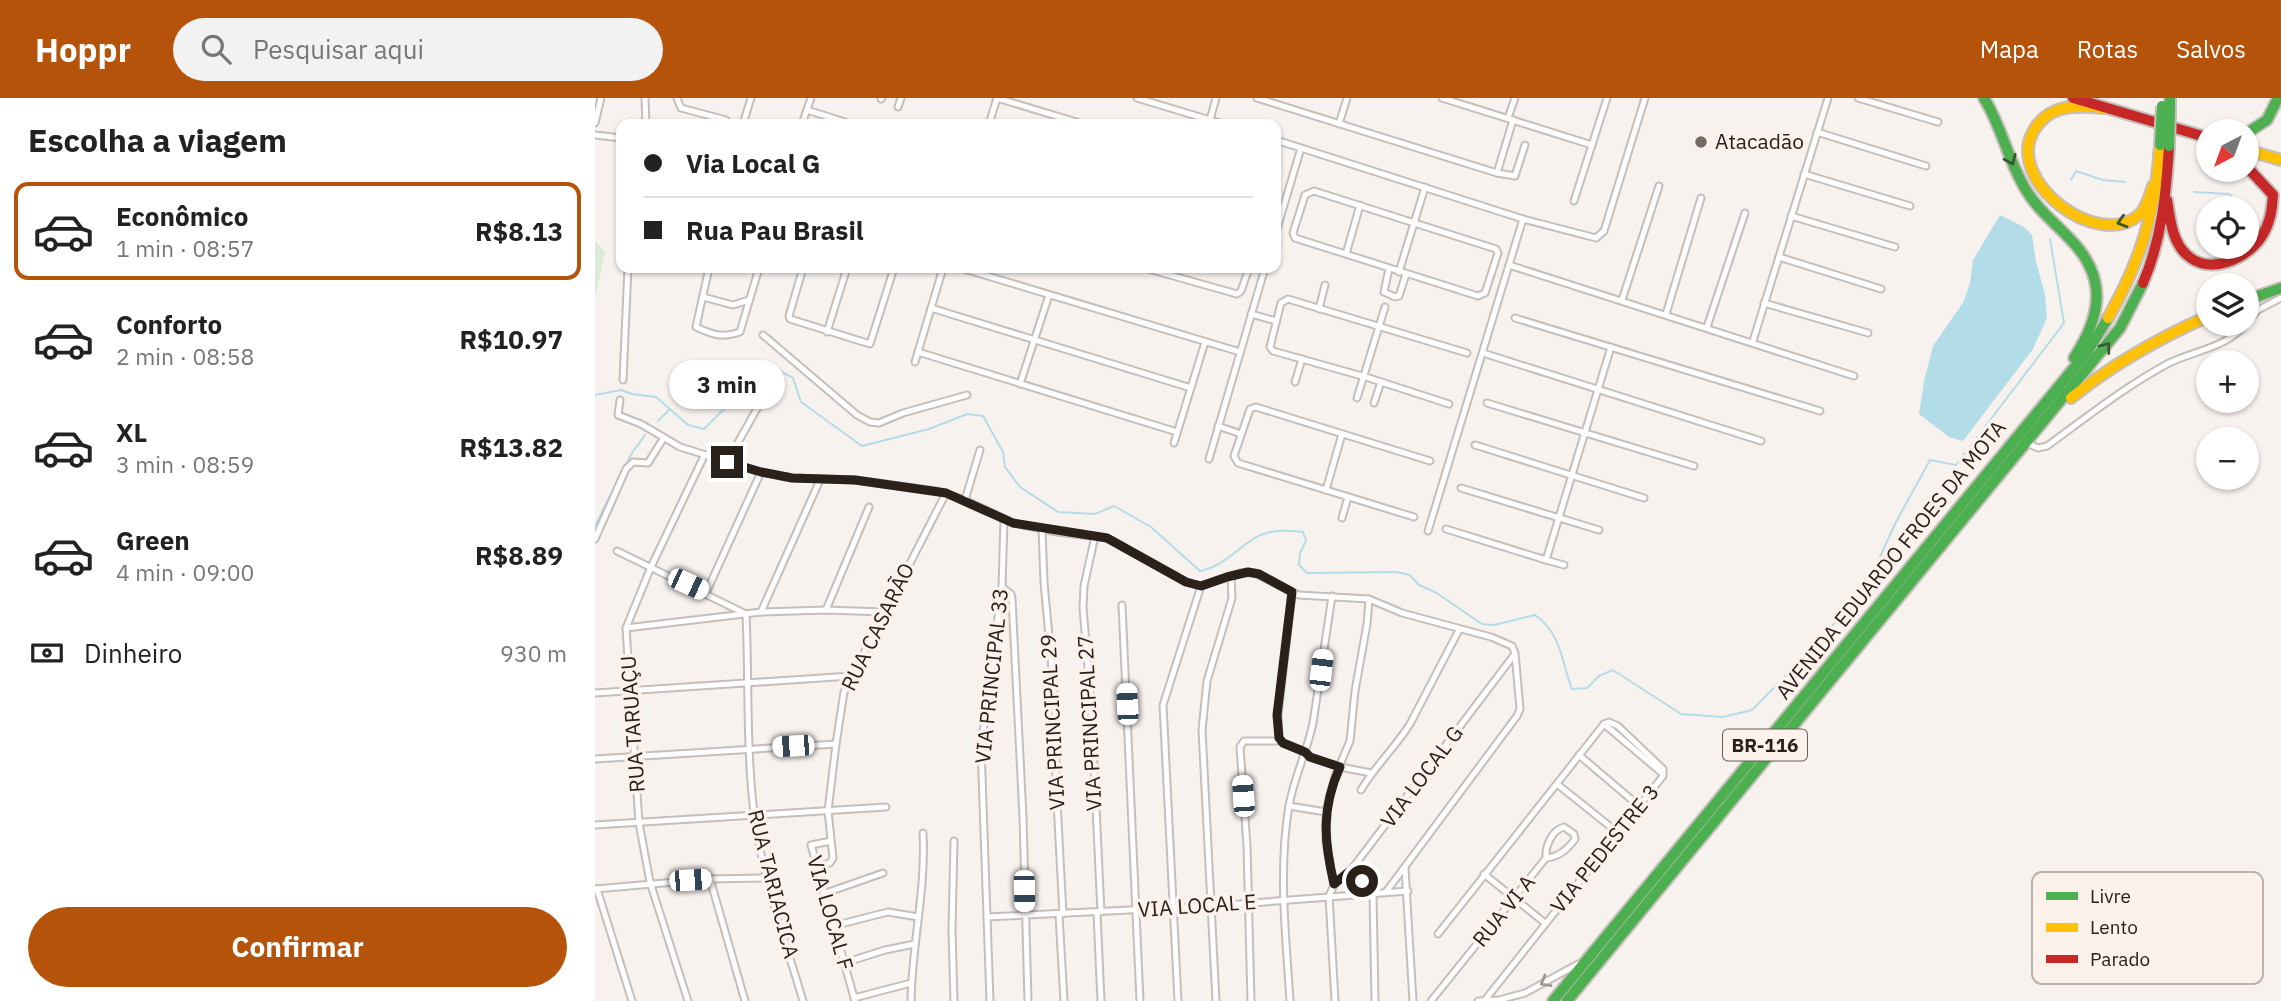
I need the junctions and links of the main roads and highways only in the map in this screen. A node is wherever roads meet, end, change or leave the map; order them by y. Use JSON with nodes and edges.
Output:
{"nodes":[{"id":1,"x":1984,"y":98,"type":"edge"},
{"id":2,"x":2073,"y":98,"type":"edge"},
{"id":3,"x":2090,"y":98,"type":"edge"},
{"id":4,"x":2278,"y":98,"type":"edge"},
{"id":5,"x":2166,"y":103,"type":"edge"},
{"id":6,"x":2103,"y":107,"type":"junction"},
{"id":7,"x":2259,"y":126,"type":"edge"},
{"id":8,"x":2184,"y":131,"type":"junction"},
{"id":9,"x":2196,"y":134,"type":"edge"},
{"id":10,"x":2196,"y":137,"type":"edge"},
{"id":11,"x":2164,"y":145,"type":"junction"},
{"id":12,"x":2259,"y":154,"type":"edge"},
{"id":13,"x":2281,"y":160,"type":"edge"},
{"id":14,"x":2159,"y":170,"type":"junction"},
{"id":15,"x":2259,"y":180,"type":"edge"},
{"id":16,"x":2167,"y":184,"type":"junction"},
{"id":17,"x":2281,"y":288,"type":"edge"},
{"id":18,"x":2259,"y":296,"type":"edge"},
{"id":19,"x":2196,"y":322,"type":"edge"},
{"id":20,"x":2043,"y":415,"type":"junction"},
{"id":21,"x":1553,"y":1001,"type":"edge"},
{"id":22,"x":1567,"y":1001,"type":"edge"}],
"edges":[{"from":1,"to":20,"type":"highway","one_way":true},
{"from":2,"to":6,"type":"highway"},
{"from":3,"to":6,"type":"highway"},
{"from":4,"to":7,"type":"highway"},
{"from":5,"to":11,"type":"highway","name":"AVENIDA EDUARDO FROES DA MOTA","bridge":true},
{"from":6,"to":8,"type":"highway"},
{"from":14,"to":6,"type":"highway","one_way":true},
{"from":8,"to":9,"type":"highway"},
{"from":8,"to":10,"type":"highway"},
{"from":11,"to":14,"type":"highway","name":"AVENIDA EDUARDO FROES DA MOTA"},
{"from":11,"to":16,"type":"highway","name":"AVENIDA EDUARDO FROES DA MOTA"},
{"from":12,"to":13,"type":"highway"},
{"from":14,"to":20,"type":"highway","name":"AVENIDA EDUARDO FROES DA MOTA"},
{"from":15,"to":16,"type":"highway"},
{"from":20,"to":16,"type":"highway","name":"AVENIDA EDUARDO FROES DA MOTA","one_way":true},
{"from":17,"to":18,"type":"highway"},
{"from":19,"to":20,"type":"highway"},
{"from":20,"to":21,"type":"highway","name":"AVENIDA EDUARDO FROES DA MOTA","number":"BR-116"},
{"from":20,"to":22,"type":"highway","name":"AVENIDA EDUARDO FROES DA MOTA"}]}
